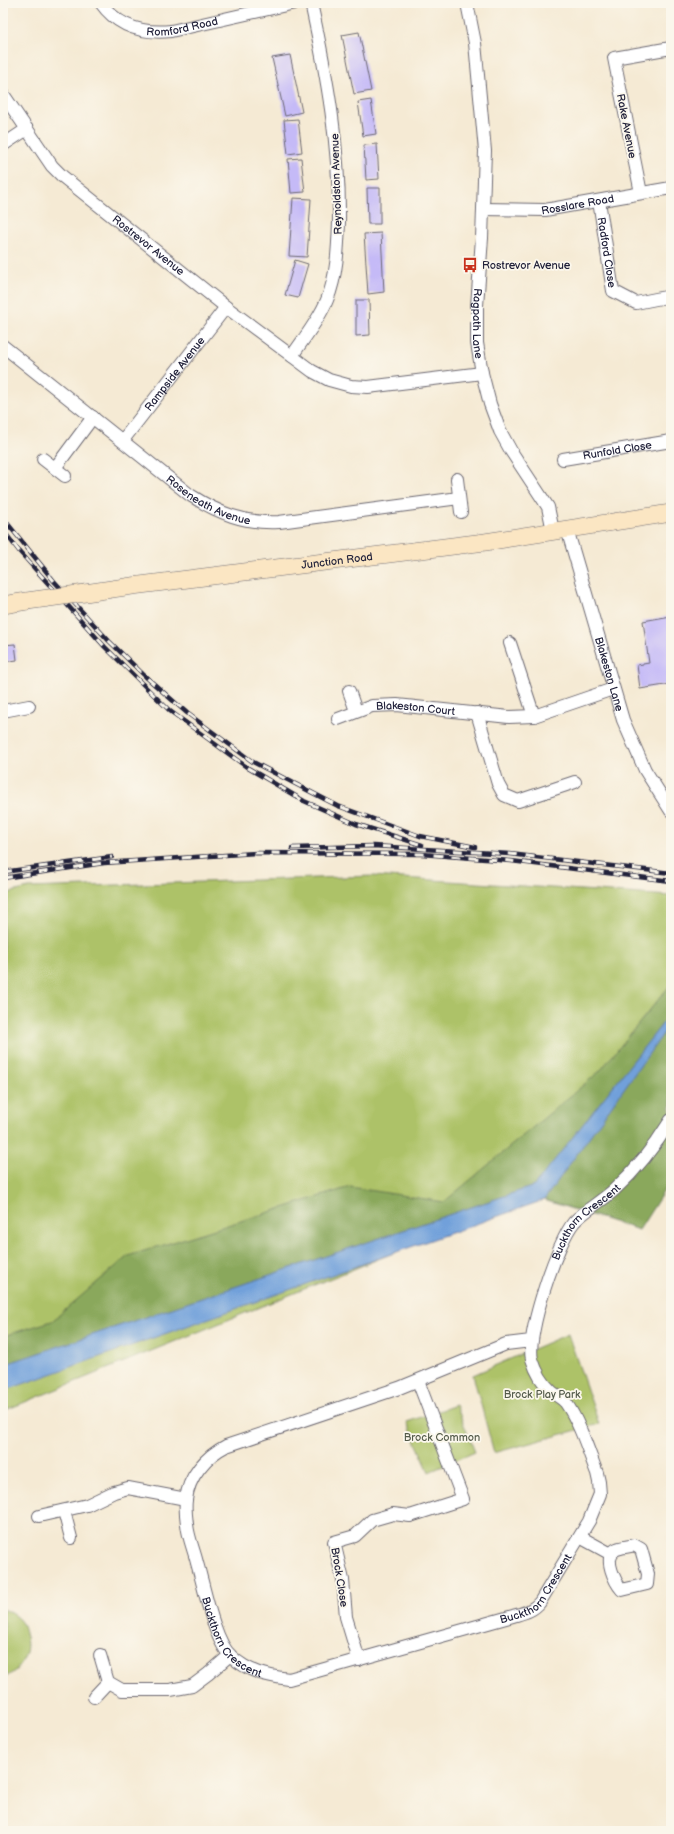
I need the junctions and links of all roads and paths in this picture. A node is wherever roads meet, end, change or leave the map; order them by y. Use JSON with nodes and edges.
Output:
{"nodes":[{"id":1,"x":100,"y":3,"type":"edge"},
{"id":2,"x":295,"y":3,"type":"edge"},
{"id":3,"x":311,"y":3,"type":"edge"},
{"id":4,"x":467,"y":3,"type":"edge"},
{"id":5,"x":243,"y":9,"type":"edge"},
{"id":6,"x":671,"y":48,"type":"edge"},
{"id":7,"x":3,"y":94,"type":"edge"},
{"id":8,"x":27,"y":129,"type":"junction"},
{"id":9,"x":3,"y":144,"type":"edge"},
{"id":10,"x":671,"y":188,"type":"edge"},
{"id":11,"x":641,"y":193,"type":"junction"},
{"id":12,"x":599,"y":201,"type":"junction"},
{"id":13,"x":483,"y":208,"type":"junction"},
{"id":14,"x":671,"y":296,"type":"edge"},
{"id":15,"x":226,"y":307,"type":"junction"},
{"id":16,"x":3,"y":346,"type":"edge"},
{"id":17,"x":292,"y":356,"type":"junction"},
{"id":18,"x":482,"y":373,"type":"junction"},
{"id":19,"x":93,"y":417,"type":"junction"},
{"id":20,"x":123,"y":440,"type":"junction"},
{"id":21,"x":671,"y":441,"type":"edge"},
{"id":22,"x":42,"y":459,"type":"dead end"},
{"id":23,"x":563,"y":459,"type":"dead end"},
{"id":24,"x":55,"y":468,"type":"junction"},
{"id":25,"x":66,"y":476,"type":"dead end"},
{"id":26,"x":457,"y":479,"type":"dead end"},
{"id":27,"x":459,"y":498,"type":"junction"},
{"id":28,"x":461,"y":512,"type":"dead end"},
{"id":29,"x":671,"y":513,"type":"edge"},
{"id":30,"x":560,"y":530,"type":"junction"},
{"id":31,"x":3,"y":605,"type":"edge"},
{"id":32,"x":510,"y":643,"type":"dead end"},
{"id":33,"x":613,"y":689,"type":"junction"},
{"id":34,"x":349,"y":691,"type":"dead end"},
{"id":35,"x":29,"y":706,"type":"dead end"},
{"id":36,"x":3,"y":711,"type":"edge"},
{"id":37,"x":356,"y":711,"type":"junction"},
{"id":38,"x":477,"y":714,"type":"junction"},
{"id":39,"x":534,"y":716,"type":"junction"},
{"id":40,"x":338,"y":719,"type":"dead end"},
{"id":41,"x":575,"y":782,"type":"dead end"},
{"id":42,"x":667,"y":796,"type":"edge"},
{"id":43,"x":671,"y":811,"type":"edge"},
{"id":44,"x":671,"y":1120,"type":"edge"},
{"id":45,"x":531,"y":1341,"type":"junction"},
{"id":46,"x":418,"y":1381,"type":"junction"},
{"id":47,"x":186,"y":1499,"type":"junction"},
{"id":48,"x":64,"y":1511,"type":"junction"},
{"id":49,"x":39,"y":1516,"type":"dead end"},
{"id":50,"x":580,"y":1537,"type":"junction"},
{"id":51,"x":71,"y":1538,"type":"dead end"},
{"id":52,"x":611,"y":1554,"type":"dead end"},
{"id":53,"x":100,"y":1655,"type":"dead end"},
{"id":54,"x":230,"y":1655,"type":"junction"},
{"id":55,"x":359,"y":1660,"type":"junction"},
{"id":56,"x":108,"y":1682,"type":"junction"},
{"id":57,"x":94,"y":1697,"type":"dead end"}],
"edges":[{"from":1,"to":5,"type":"street","name":"Romford Road"},
{"from":2,"to":5,"type":"street","name":"Romford Road"},
{"from":3,"to":17,"type":"street","name":"Reynoldston Avenue"},
{"from":4,"to":13,"type":"street","name":"Ragpath Lane"},
{"from":6,"to":11,"type":"street","name":"Rake Avenue"},
{"from":7,"to":8,"type":"street","name":"Rostrevor Avenue"},
{"from":8,"to":9,"type":"street"},
{"from":8,"to":15,"type":"street","name":"Rostrevor Avenue"},
{"from":10,"to":11,"type":"street","name":"Rosslare Road"},
{"from":11,"to":12,"type":"street","name":"Rosslare Road"},
{"from":12,"to":13,"type":"street","name":"Rosslare Road"},
{"from":12,"to":14,"type":"street","name":"Radford Close"},
{"from":13,"to":18,"type":"street","name":"Ragpath Lane"},
{"from":15,"to":17,"type":"street","name":"Rostrevor Avenue"},
{"from":15,"to":20,"type":"street","name":"Rampside Avenue"},
{"from":16,"to":19,"type":"street","name":"Roseneath Avenue"},
{"from":17,"to":18,"type":"street","name":"Rostrevor Avenue"},
{"from":18,"to":30,"type":"street","name":"Ragpath Lane"},
{"from":19,"to":20,"type":"street","name":"Roseneath Avenue"},
{"from":19,"to":24,"type":"street"},
{"from":20,"to":27,"type":"street","name":"Roseneath Avenue"},
{"from":21,"to":23,"type":"street","name":"Runfold Close"},
{"from":22,"to":24,"type":"street"},
{"from":24,"to":25,"type":"street"},
{"from":26,"to":27,"type":"street"},
{"from":27,"to":28,"type":"street"},
{"from":29,"to":30,"type":"main road","name":"Junction Road"},
{"from":30,"to":31,"type":"main road","name":"Junction Road","bridge":true},
{"from":30,"to":33,"type":"street","name":"Blakeston Lane"},
{"from":32,"to":39,"type":"street"},
{"from":33,"to":39,"type":"street","name":"Blakeston Court"},
{"from":33,"to":42,"type":"street","name":"Blakeston Lane"},
{"from":34,"to":37,"type":"street"},
{"from":35,"to":36,"type":"street"},
{"from":37,"to":38,"type":"street","name":"Blakeston Court"},
{"from":37,"to":40,"type":"street","name":"Blakeston Court"},
{"from":38,"to":39,"type":"street","name":"Blakeston Court"},
{"from":38,"to":41,"type":"street"},
{"from":42,"to":43,"type":"street","name":"Blakeston Lane"},
{"from":44,"to":45,"type":"street","name":"Buckthorn Crescent"},
{"from":45,"to":46,"type":"street","name":"Buckthorn Crescent"},
{"from":45,"to":50,"type":"street","name":"Buckthorn Crescent"},
{"from":46,"to":47,"type":"street","name":"Buckthorn Crescent"},
{"from":46,"to":55,"type":"street","name":"Brock Close"},
{"from":47,"to":48,"type":"street"},
{"from":47,"to":54,"type":"street","name":"Buckthorn Crescent"},
{"from":48,"to":49,"type":"street"},
{"from":48,"to":51,"type":"street"},
{"from":50,"to":52,"type":"street"},
{"from":50,"to":55,"type":"street","name":"Buckthorn Crescent"},
{"from":53,"to":56,"type":"street"},
{"from":54,"to":55,"type":"street","name":"Buckthorn Crescent"},
{"from":54,"to":56,"type":"street"},
{"from":56,"to":57,"type":"street"}]}
